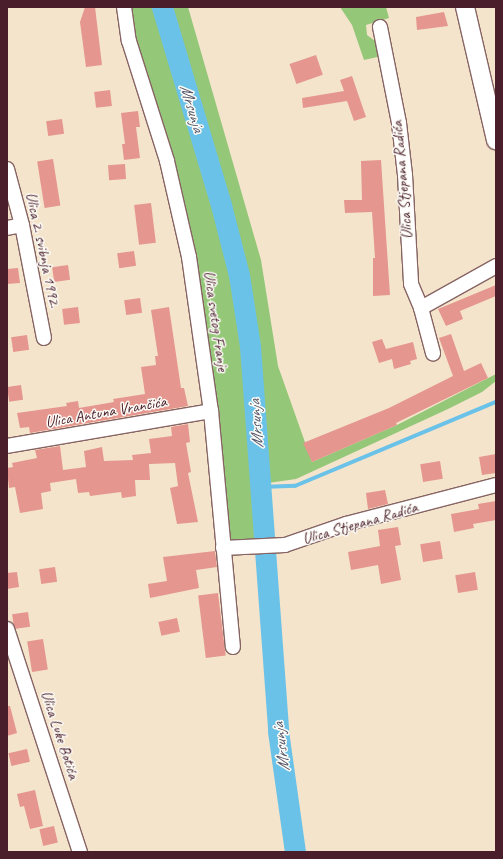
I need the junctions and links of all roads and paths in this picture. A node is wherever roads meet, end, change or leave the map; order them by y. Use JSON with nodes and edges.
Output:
{"nodes":[{"id":1,"x":124,"y":7,"type":"edge"},
{"id":2,"x":465,"y":7,"type":"edge"},
{"id":3,"x":380,"y":27,"type":"dead end"},
{"id":4,"x":496,"y":140,"type":"edge"},
{"id":5,"x":7,"y":169,"type":"edge"},
{"id":6,"x":22,"y":225,"type":"junction"},
{"id":7,"x":7,"y":228,"type":"edge"},
{"id":8,"x":496,"y":266,"type":"edge"},
{"id":9,"x":421,"y":308,"type":"junction"},
{"id":10,"x":44,"y":338,"type":"dead end"},
{"id":11,"x":433,"y":353,"type":"dead end"},
{"id":12,"x":211,"y":412,"type":"junction"},
{"id":13,"x":7,"y":446,"type":"edge"},
{"id":14,"x":496,"y":485,"type":"edge"},
{"id":15,"x":223,"y":548,"type":"junction"},
{"id":16,"x":7,"y":629,"type":"edge"},
{"id":17,"x":233,"y":647,"type":"dead end"},
{"id":18,"x":80,"y":852,"type":"edge"}],
"edges":[{"from":1,"to":12,"type":"street","name":"Ulica svetog Franje"},
{"from":2,"to":4,"type":"main road"},
{"from":3,"to":9,"type":"street","name":"Ulica Stjepana Radića"},
{"from":5,"to":6,"type":"street","name":"Ulica 2. svibnja 1992."},
{"from":6,"to":7,"type":"street"},
{"from":6,"to":10,"type":"street","name":"Ulica 2. svibnja 1992."},
{"from":8,"to":9,"type":"street"},
{"from":9,"to":11,"type":"street","name":"Ulica Stjepana Radića"},
{"from":12,"to":13,"type":"street","name":"Ulica Antuna Vrančića"},
{"from":12,"to":15,"type":"street","name":"Ulica svetog Franje"},
{"from":14,"to":15,"type":"street","name":"Ulica Stjepana Radića"},
{"from":15,"to":17,"type":"street","name":"Ulica svetog Franje"},
{"from":16,"to":18,"type":"street","name":"Ulica Luke Botića"}]}
